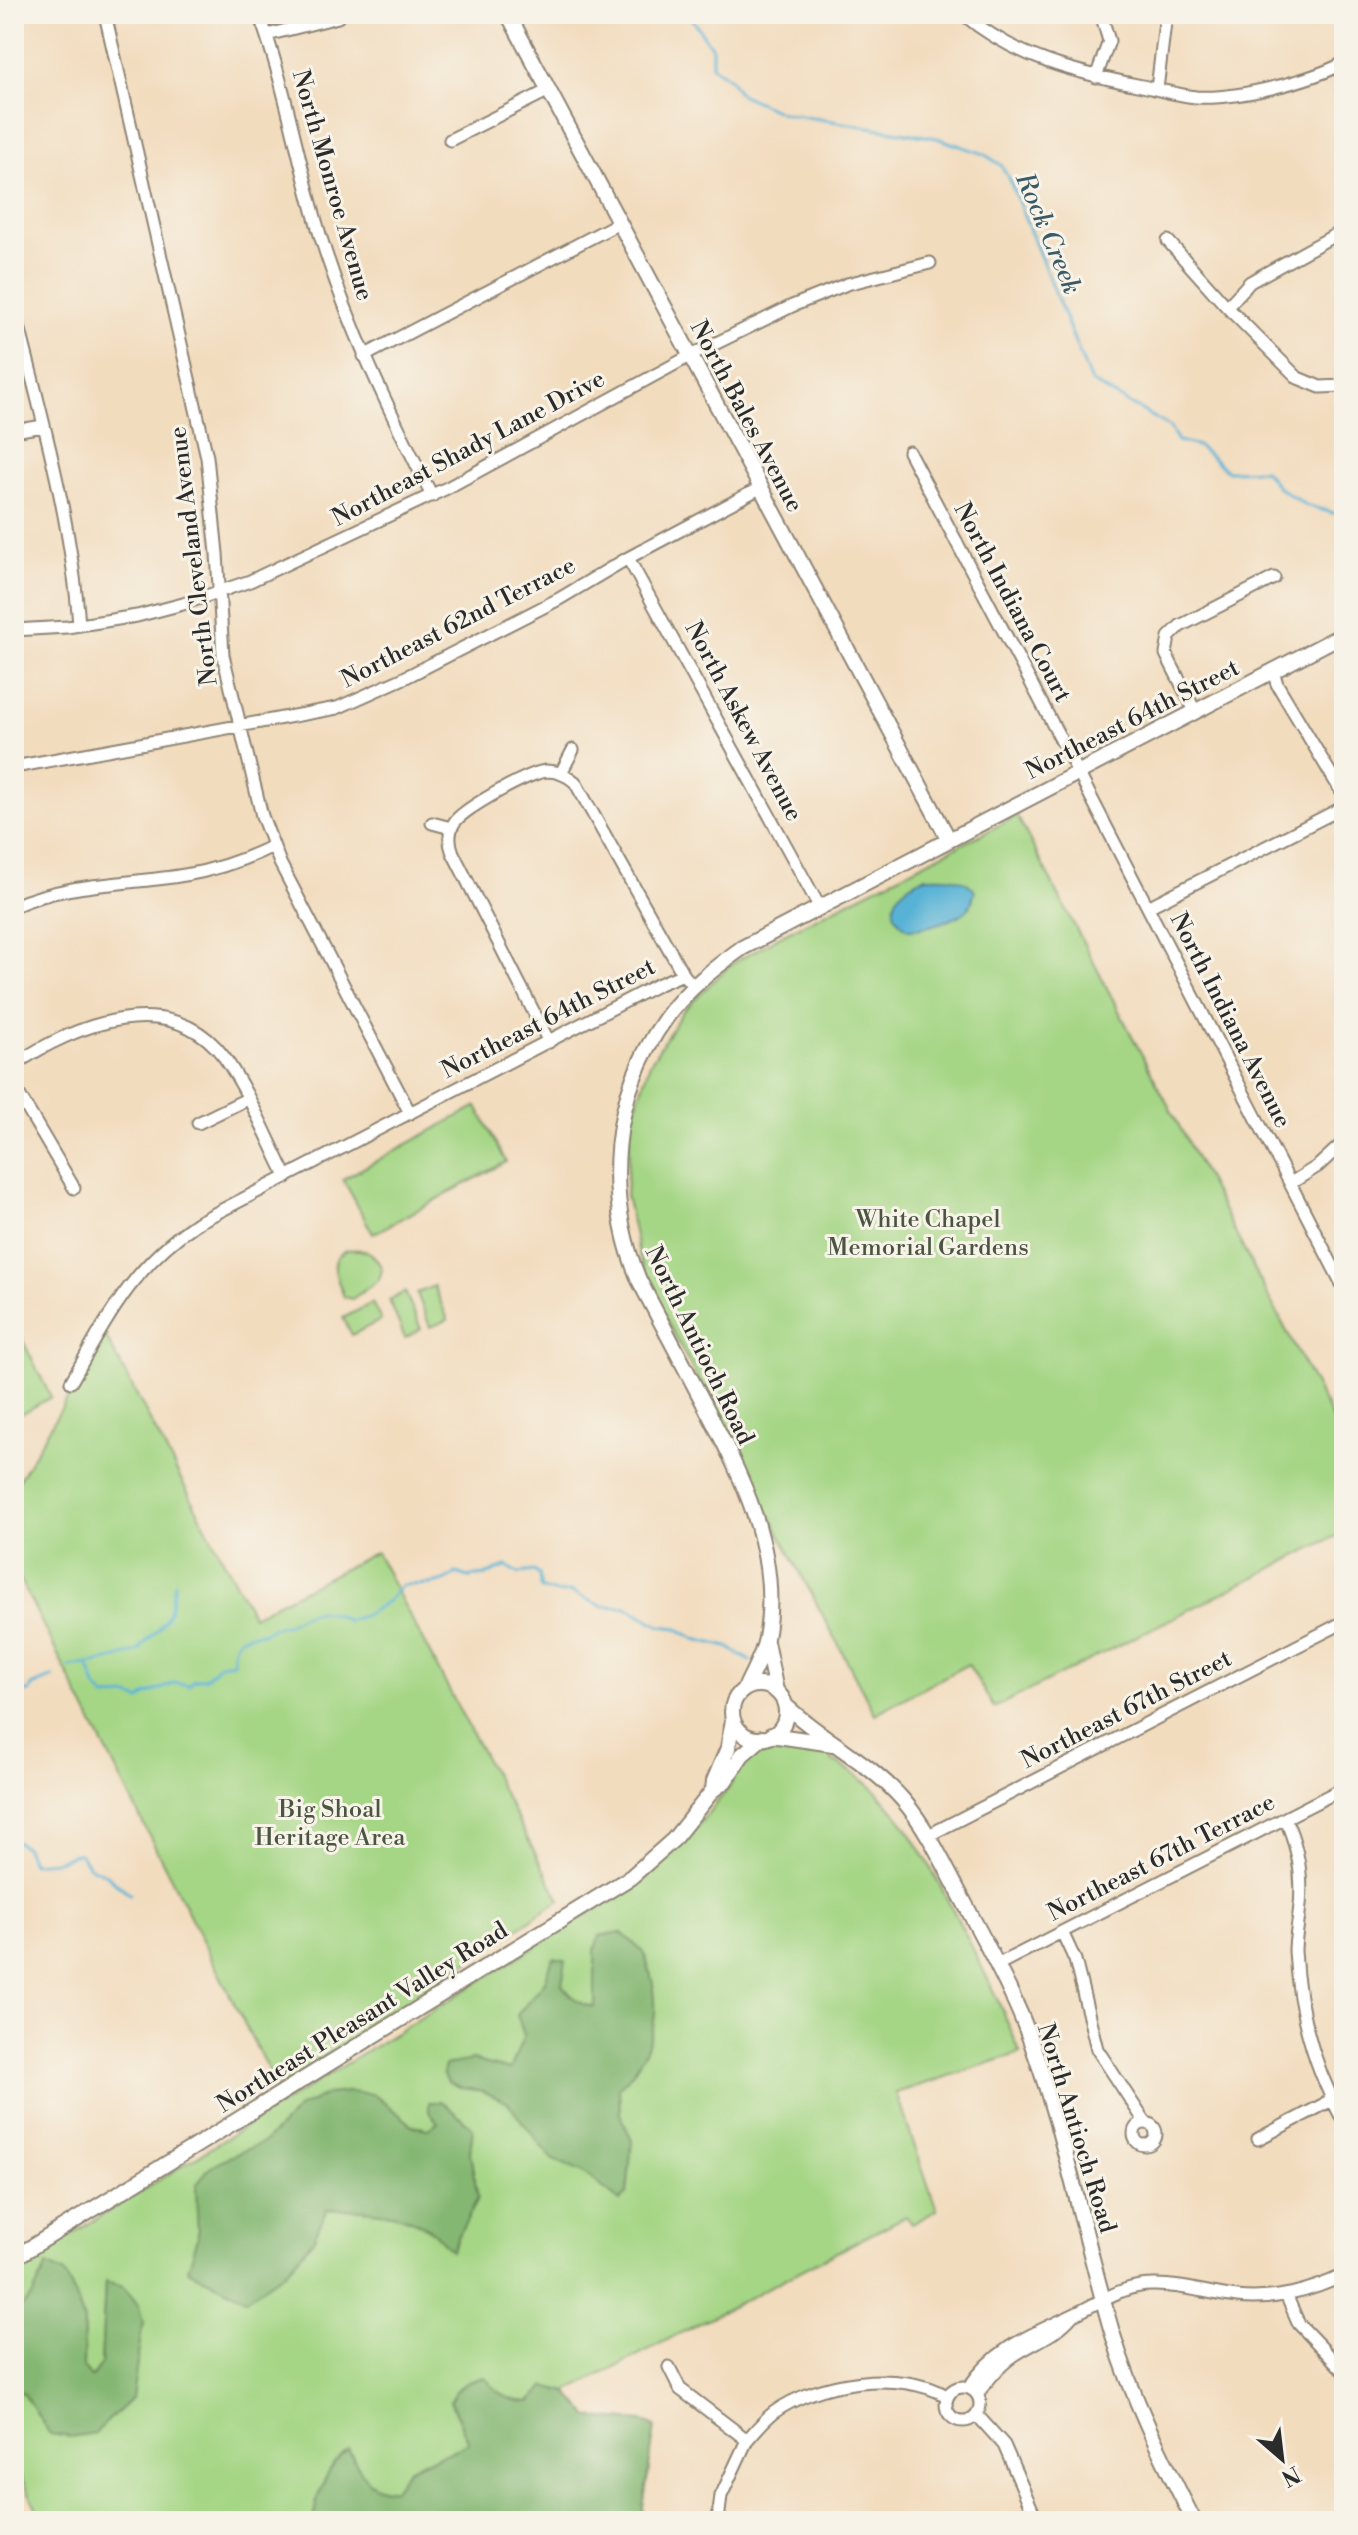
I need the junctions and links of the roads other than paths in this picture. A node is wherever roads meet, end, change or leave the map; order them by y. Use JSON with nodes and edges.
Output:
{"nodes":[{"id":1,"x":105,"y":14,"type":"edge"},
{"id":2,"x":259,"y":14,"type":"edge"},
{"id":3,"x":508,"y":14,"type":"edge"},
{"id":4,"x":963,"y":14,"type":"edge"},
{"id":5,"x":1101,"y":14,"type":"edge"},
{"id":6,"x":1166,"y":14,"type":"edge"},
{"id":7,"x":338,"y":17,"type":"dead end"},
{"id":8,"x":267,"y":35,"type":"junction"},
{"id":9,"x":1344,"y":63,"type":"edge"},
{"id":10,"x":1096,"y":77,"type":"junction"},
{"id":11,"x":1157,"y":89,"type":"junction"},
{"id":12,"x":549,"y":90,"type":"junction"},
{"id":13,"x":450,"y":140,"type":"dead end"},
{"id":14,"x":619,"y":223,"type":"junction"},
{"id":15,"x":1344,"y":230,"type":"edge"},
{"id":16,"x":1168,"y":241,"type":"dead end"},
{"id":17,"x":930,"y":263,"type":"dead end"},
{"id":18,"x":14,"y":306,"type":"edge"},
{"id":19,"x":1227,"y":307,"type":"junction"},
{"id":20,"x":364,"y":356,"type":"junction"},
{"id":21,"x":690,"y":356,"type":"junction"},
{"id":22,"x":1344,"y":386,"type":"edge"},
{"id":23,"x":43,"y":426,"type":"junction"},
{"id":24,"x":14,"y":431,"type":"edge"},
{"id":25,"x":909,"y":452,"type":"dead end"},
{"id":26,"x":760,"y":488,"type":"junction"},
{"id":27,"x":432,"y":496,"type":"junction"},
{"id":28,"x":628,"y":558,"type":"junction"},
{"id":29,"x":1274,"y":578,"type":"dead end"},
{"id":30,"x":219,"y":592,"type":"junction"},
{"id":31,"x":79,"y":625,"type":"junction"},
{"id":32,"x":14,"y":630,"type":"edge"},
{"id":33,"x":1344,"y":634,"type":"edge"},
{"id":34,"x":1273,"y":671,"type":"junction"},
{"id":35,"x":1195,"y":711,"type":"junction"},
{"id":36,"x":239,"y":727,"type":"junction"},
{"id":37,"x":573,"y":750,"type":"dead end"},
{"id":38,"x":14,"y":767,"type":"edge"},
{"id":39,"x":1078,"y":772,"type":"junction"},
{"id":40,"x":561,"y":773,"type":"junction"},
{"id":41,"x":1344,"y":796,"type":"edge"},
{"id":42,"x":1344,"y":807,"type":"edge"},
{"id":43,"x":432,"y":823,"type":"dead end"},
{"id":44,"x":451,"y":828,"type":"junction"},
{"id":45,"x":948,"y":838,"type":"junction"},
{"id":46,"x":273,"y":846,"type":"junction"},
{"id":47,"x":14,"y":906,"type":"edge"},
{"id":48,"x":819,"y":906,"type":"junction"},
{"id":49,"x":1148,"y":907,"type":"junction"},
{"id":50,"x":683,"y":974,"type":"junction"},
{"id":51,"x":694,"y":987,"type":"junction"},
{"id":52,"x":549,"y":1042,"type":"junction"},
{"id":53,"x":14,"y":1065,"type":"edge"},
{"id":54,"x":14,"y":1086,"type":"edge"},
{"id":55,"x":247,"y":1099,"type":"junction"},
{"id":56,"x":410,"y":1113,"type":"junction"},
{"id":57,"x":198,"y":1123,"type":"dead end"},
{"id":58,"x":1344,"y":1142,"type":"edge"},
{"id":59,"x":287,"y":1177,"type":"junction"},
{"id":60,"x":1291,"y":1183,"type":"junction"},
{"id":61,"x":74,"y":1188,"type":"dead end"},
{"id":62,"x":1344,"y":1288,"type":"edge"},
{"id":63,"x":71,"y":1382,"type":"dead end"},
{"id":64,"x":1344,"y":1622,"type":"edge"},
{"id":65,"x":766,"y":1642,"type":"junction"},
{"id":66,"x":745,"y":1689,"type":"junction"},
{"id":67,"x":776,"y":1691,"type":"junction"},
{"id":68,"x":785,"y":1705,"type":"junction"},
{"id":69,"x":733,"y":1720,"type":"junction"},
{"id":70,"x":767,"y":1737,"type":"junction"},
{"id":71,"x":833,"y":1744,"type":"junction"},
{"id":72,"x":1344,"y":1788,"type":"edge"},
{"id":73,"x":713,"y":1790,"type":"junction"},
{"id":74,"x":1285,"y":1818,"type":"junction"},
{"id":75,"x":929,"y":1835,"type":"junction"},
{"id":76,"x":1062,"y":1932,"type":"junction"},
{"id":77,"x":997,"y":1965,"type":"junction"},
{"id":78,"x":1332,"y":2100,"type":"junction"},
{"id":79,"x":1145,"y":2122,"type":"dead end"},
{"id":80,"x":1344,"y":2122,"type":"edge"},
{"id":81,"x":1258,"y":2139,"type":"dead end"},
{"id":82,"x":14,"y":2258,"type":"edge"},
{"id":83,"x":1344,"y":2275,"type":"edge"},
{"id":84,"x":1286,"y":2295,"type":"junction"},
{"id":85,"x":1104,"y":2298,"type":"junction"},
{"id":86,"x":669,"y":2367,"type":"dead end"},
{"id":87,"x":1344,"y":2371,"type":"edge"},
{"id":88,"x":973,"y":2391,"type":"junction"},
{"id":89,"x":947,"y":2396,"type":"junction"},
{"id":90,"x":977,"y":2415,"type":"junction"},
{"id":91,"x":747,"y":2440,"type":"junction"},
{"id":92,"x":718,"y":2521,"type":"edge"},
{"id":93,"x":1037,"y":2521,"type":"edge"},
{"id":94,"x":1194,"y":2521,"type":"edge"}],
"edges":[{"from":1,"to":30,"type":"street","name":"North Cleveland Avenue"},
{"from":2,"to":8,"type":"street","name":"North Monroe Avenue"},
{"from":3,"to":12,"type":"street","name":"North Bales Avenue"},
{"from":4,"to":10,"type":"street"},
{"from":5,"to":10,"type":"street"},
{"from":6,"to":11,"type":"street"},
{"from":7,"to":8,"type":"street"},
{"from":8,"to":20,"type":"street","name":"North Monroe Avenue"},
{"from":9,"to":11,"type":"street"},
{"from":10,"to":11,"type":"street"},
{"from":12,"to":13,"type":"street"},
{"from":12,"to":14,"type":"street","name":"North Bales Avenue"},
{"from":14,"to":20,"type":"street"},
{"from":14,"to":21,"type":"street","name":"North Bales Avenue"},
{"from":15,"to":19,"type":"street"},
{"from":16,"to":19,"type":"street"},
{"from":17,"to":21,"type":"street","name":"Northeast Shady Lane Drive"},
{"from":18,"to":23,"type":"street"},
{"from":19,"to":22,"type":"street"},
{"from":20,"to":27,"type":"street","name":"North Monroe Avenue"},
{"from":21,"to":26,"type":"street","name":"North Bales Avenue"},
{"from":21,"to":27,"type":"street","name":"Northeast Shady Lane Drive"},
{"from":23,"to":24,"type":"street"},
{"from":23,"to":31,"type":"street"},
{"from":25,"to":39,"type":"street","name":"North Indiana Court"},
{"from":26,"to":28,"type":"street","name":"Northeast 62nd Terrace"},
{"from":26,"to":45,"type":"street","name":"North Bales Avenue"},
{"from":27,"to":30,"type":"street","name":"Northeast Shady Lane Drive"},
{"from":28,"to":36,"type":"street","name":"Northeast 62nd Terrace"},
{"from":28,"to":48,"type":"street","name":"North Askew Avenue"},
{"from":29,"to":35,"type":"street"},
{"from":30,"to":31,"type":"street","name":"Northeast Shady Lane Drive"},
{"from":30,"to":36,"type":"street","name":"North Cleveland Avenue"},
{"from":31,"to":32,"type":"street","name":"Northeast Shady Lane Drive"},
{"from":33,"to":34,"type":"street","name":"Northeast 64th Street"},
{"from":34,"to":35,"type":"street","name":"Northeast 64th Street"},
{"from":34,"to":41,"type":"street"},
{"from":35,"to":39,"type":"street","name":"Northeast 64th Street"},
{"from":36,"to":38,"type":"street","name":"Northeast 62nd Terrace"},
{"from":36,"to":46,"type":"street","name":"North Cleveland Avenue"},
{"from":37,"to":40,"type":"street"},
{"from":39,"to":45,"type":"street","name":"Northeast 64th Street"},
{"from":39,"to":49,"type":"street","name":"North Indiana Avenue"},
{"from":40,"to":44,"type":"street"},
{"from":40,"to":50,"type":"street"},
{"from":42,"to":49,"type":"street"},
{"from":43,"to":44,"type":"street"},
{"from":44,"to":52,"type":"street"},
{"from":45,"to":48,"type":"street","name":"Northeast 64th Street"},
{"from":46,"to":47,"type":"street"},
{"from":46,"to":56,"type":"street","name":"North Cleveland Avenue"},
{"from":48,"to":51,"type":"street","name":"Northeast 64th Street"},
{"from":49,"to":60,"type":"street","name":"North Indiana Avenue"},
{"from":50,"to":51,"type":"street","name":"Northeast 64th Street"},
{"from":50,"to":52,"type":"street","name":"Northeast 64th Street"},
{"from":51,"to":65,"type":"street","name":"North Antioch Road"},
{"from":52,"to":56,"type":"street","name":"Northeast 64th Street"},
{"from":53,"to":55,"type":"street"},
{"from":54,"to":61,"type":"street"},
{"from":55,"to":57,"type":"street"},
{"from":55,"to":59,"type":"street"},
{"from":56,"to":59,"type":"street","name":"Northeast 64th Street"},
{"from":58,"to":60,"type":"street"},
{"from":59,"to":63,"type":"street","name":"Northeast 64th Street"},
{"from":60,"to":62,"type":"street","name":"North Indiana Avenue"},
{"from":64,"to":75,"type":"street","name":"Northeast 67th Street"},
{"from":65,"to":66,"type":"street","name":"North Antioch Road"},
{"from":65,"to":67,"type":"street","name":"North Antioch Road"},
{"from":66,"to":67,"type":"street"},
{"from":66,"to":69,"type":"street"},
{"from":67,"to":68,"type":"street"},
{"from":68,"to":70,"type":"street"},
{"from":68,"to":71,"type":"street","name":"North Antioch Road"},
{"from":69,"to":70,"type":"street"},
{"from":69,"to":73,"type":"street","name":"Northeast Pleasant Valley Road"},
{"from":70,"to":71,"type":"street","name":"North Antioch Road"},
{"from":70,"to":73,"type":"street","name":"Northeast Pleasant Valley Road"},
{"from":71,"to":75,"type":"street","name":"North Antioch Road"},
{"from":72,"to":74,"type":"street","name":"Northeast 67th Terrace"},
{"from":73,"to":82,"type":"street","name":"Northeast Pleasant Valley Road"},
{"from":74,"to":76,"type":"street","name":"Northeast 67th Terrace"},
{"from":74,"to":78,"type":"street"},
{"from":75,"to":77,"type":"street","name":"North Antioch Road"},
{"from":76,"to":77,"type":"street","name":"Northeast 67th Terrace"},
{"from":76,"to":79,"type":"street"},
{"from":77,"to":85,"type":"street","name":"North Antioch Road"},
{"from":78,"to":80,"type":"street"},
{"from":78,"to":81,"type":"street"},
{"from":83,"to":84,"type":"street"},
{"from":84,"to":85,"type":"street"},
{"from":84,"to":87,"type":"street"},
{"from":85,"to":88,"type":"street"},
{"from":85,"to":94,"type":"street","name":"North Antioch Road"},
{"from":86,"to":91,"type":"street"},
{"from":88,"to":89,"type":"street"},
{"from":88,"to":90,"type":"street"},
{"from":89,"to":90,"type":"street"},
{"from":89,"to":91,"type":"street"},
{"from":90,"to":93,"type":"street"},
{"from":91,"to":92,"type":"street"}]}
